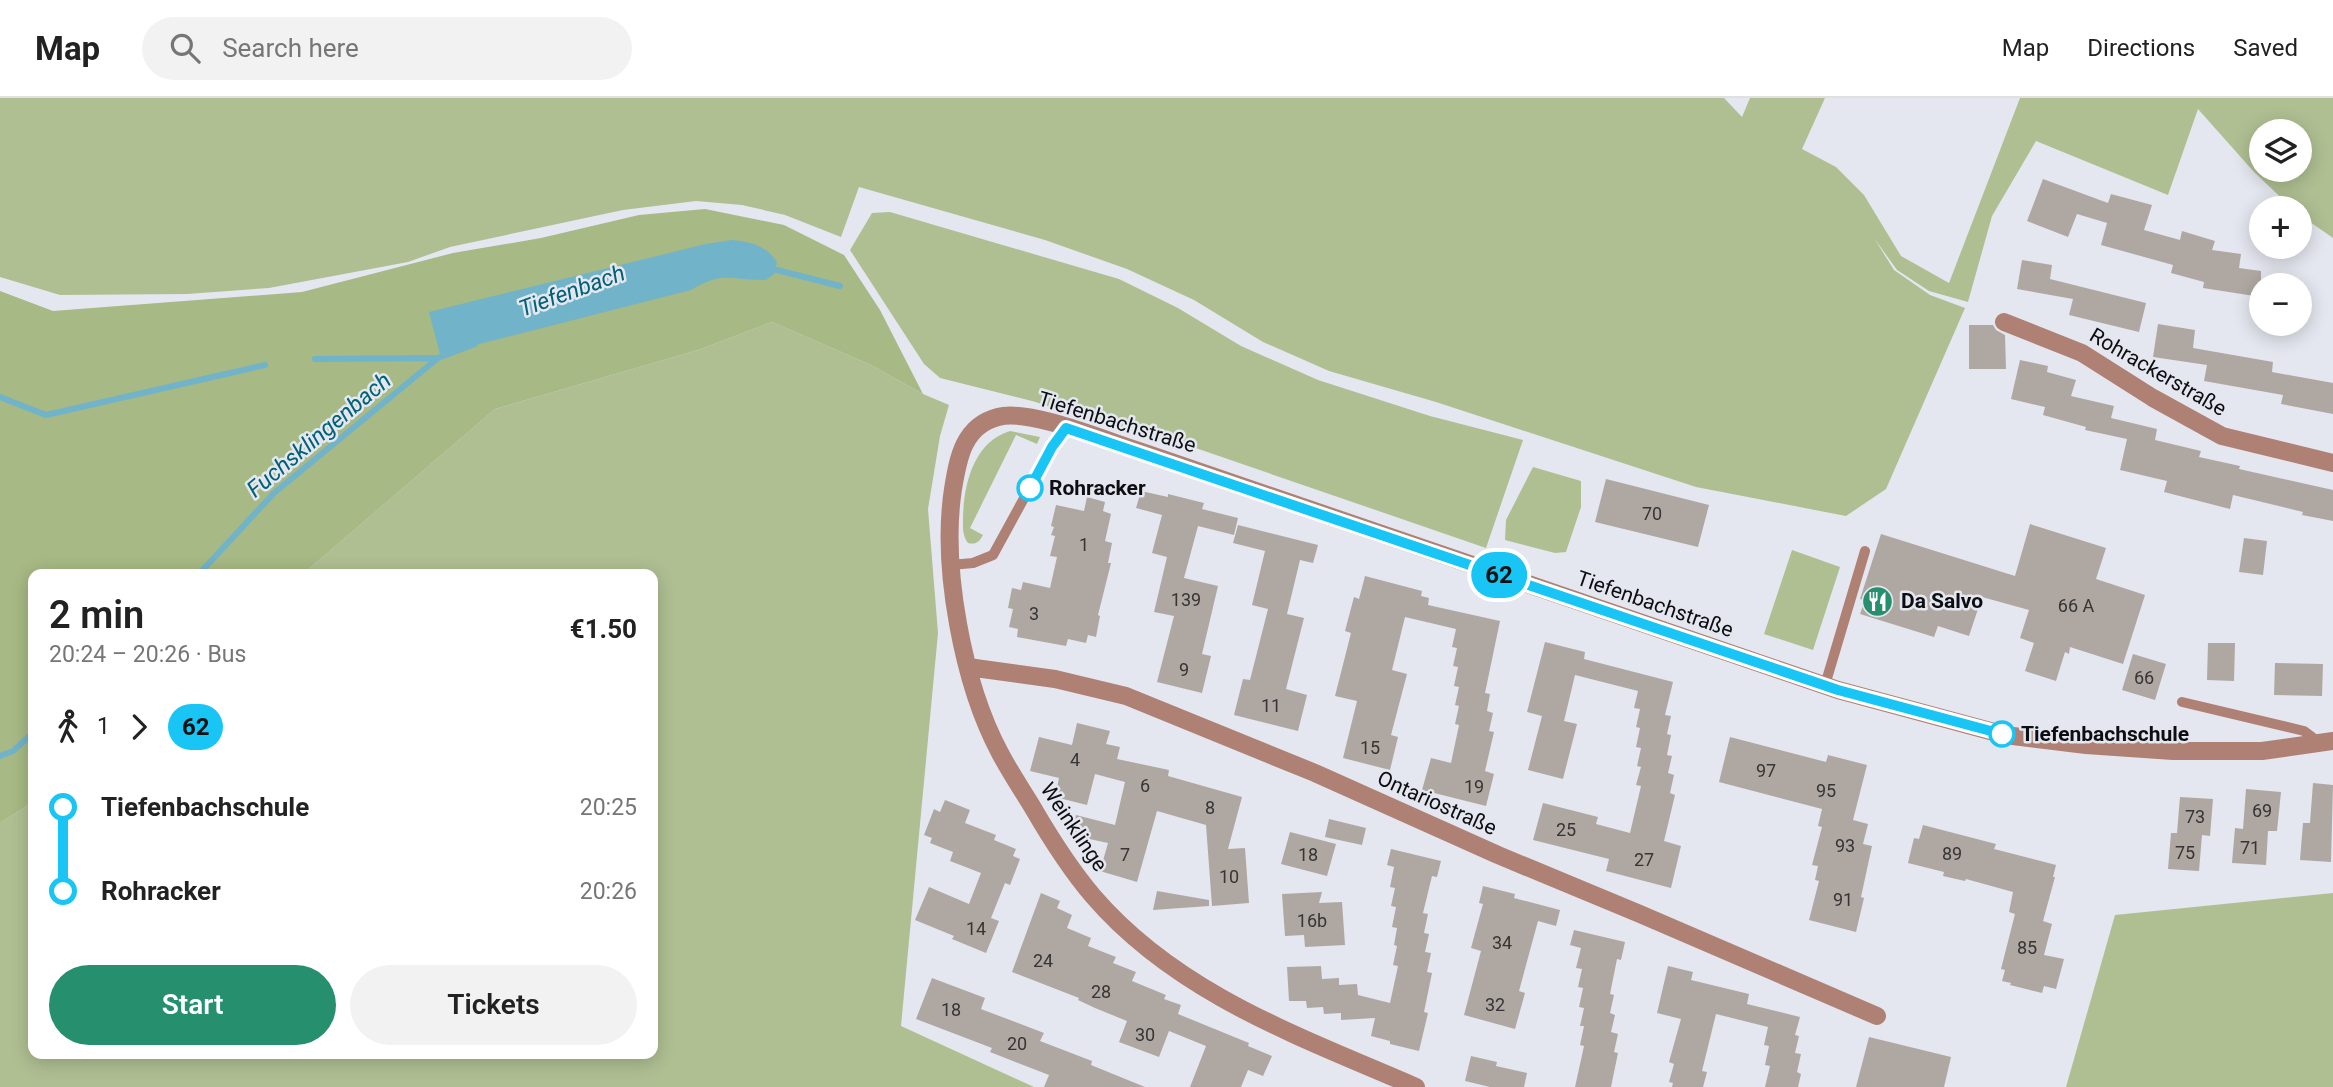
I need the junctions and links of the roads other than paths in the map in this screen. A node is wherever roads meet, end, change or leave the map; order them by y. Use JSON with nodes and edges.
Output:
{"nodes":[{"id":1,"x":2004,"y":322,"type":"dead end"},
{"id":2,"x":981,"y":426,"type":"joint"},
{"id":3,"x":1066,"y":428,"type":"junction"},
{"id":4,"x":2333,"y":463,"type":"edge"},
{"id":5,"x":1865,"y":551,"type":"dead end"},
{"id":6,"x":951,"y":565,"type":"junction"},
{"id":7,"x":968,"y":667,"type":"junction"},
{"id":8,"x":1825,"y":685,"type":"junction"},
{"id":9,"x":2182,"y":702,"type":"dead end"},
{"id":10,"x":2326,"y":742,"type":"edge"},
{"id":11,"x":1877,"y":1016,"type":"dead end"},
{"id":12,"x":1416,"y":1087,"type":"edge"}],
"edges":[{"from":1,"to":4,"type":"street","name":"Rohrackerstraße"},
{"from":2,"to":3,"type":"street","name":"Tiefenbachstraße"},
{"from":2,"to":6,"type":"street","name":"Weinklinge"},
{"from":3,"to":6,"type":"lane"},
{"from":3,"to":8,"type":"street","name":"Tiefenbachstraße"},
{"from":5,"to":8,"type":"lane"},
{"from":6,"to":7,"type":"street","name":"Weinklinge"},
{"from":7,"to":11,"type":"street","name":"Ontariostraße"},
{"from":7,"to":12,"type":"street","name":"Weinklinge"},
{"from":8,"to":10,"type":"street","name":"Tiefenbachstraße"},
{"from":9,"to":10,"type":"lane"}]}
